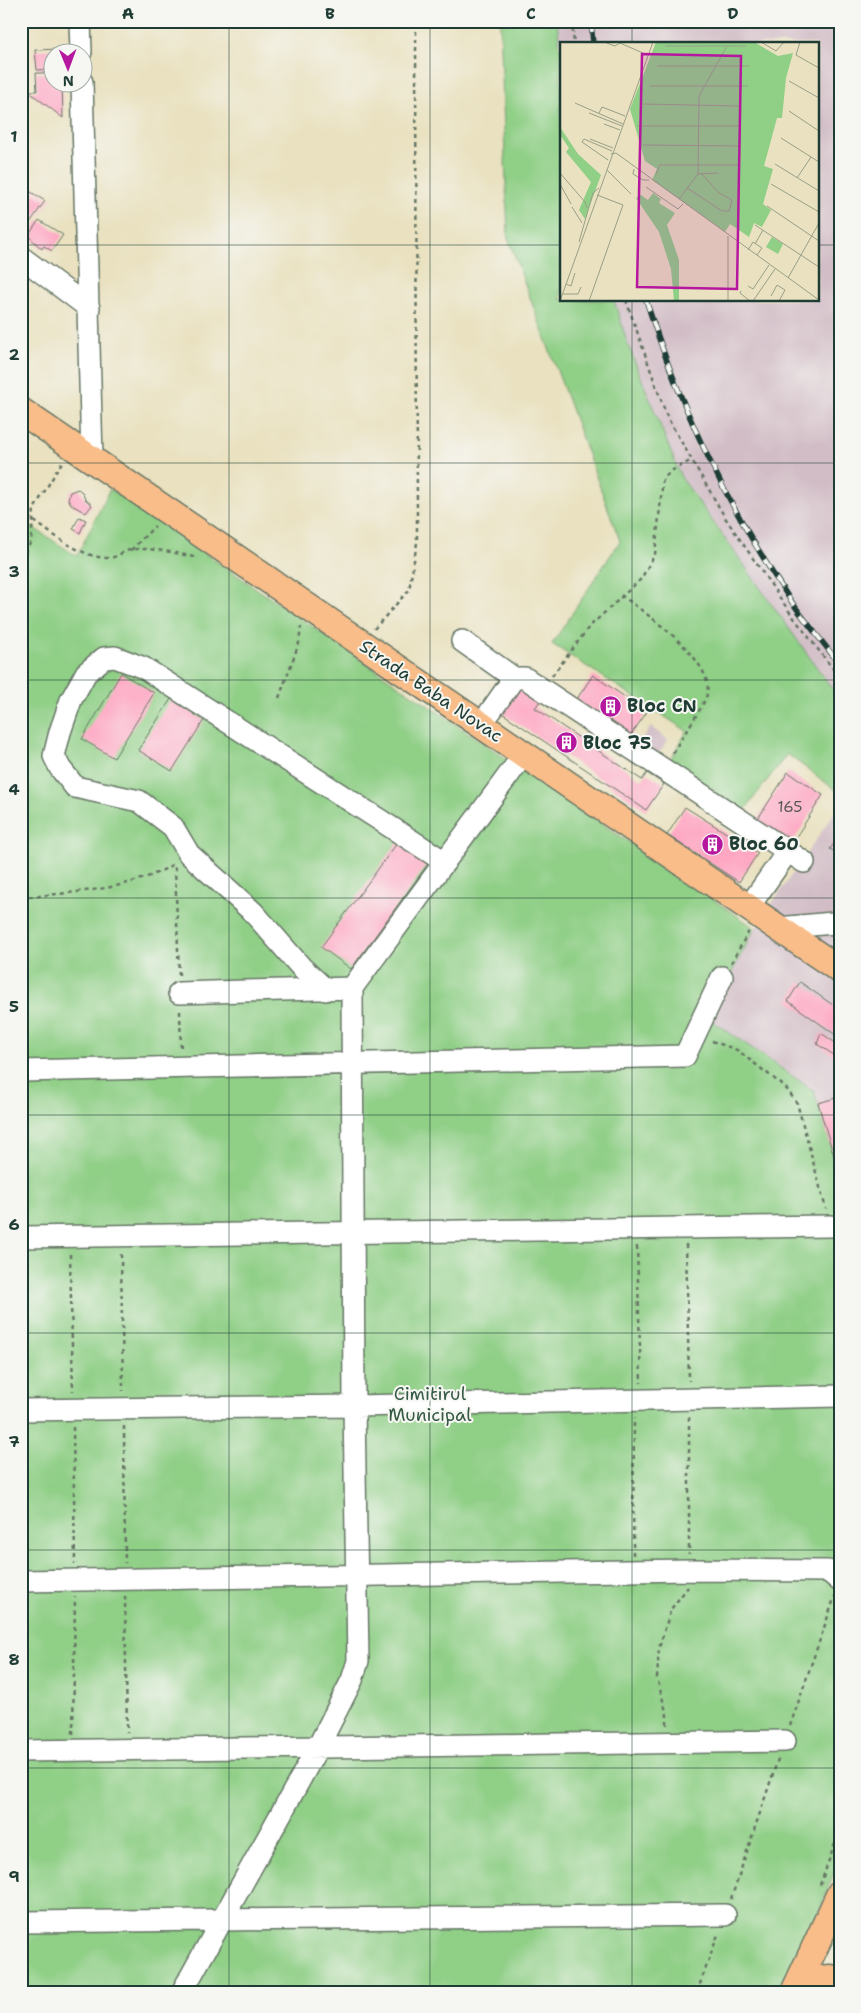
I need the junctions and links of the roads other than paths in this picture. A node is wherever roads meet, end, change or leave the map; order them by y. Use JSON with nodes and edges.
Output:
{"nodes":[{"id":1,"x":80,"y":21,"type":"edge"},
{"id":2,"x":81,"y":42,"type":"edge"},
{"id":3,"x":82,"y":92,"type":"edge"},
{"id":4,"x":21,"y":257,"type":"edge"},
{"id":5,"x":88,"y":308,"type":"junction"},
{"id":6,"x":21,"y":411,"type":"edge"},
{"id":7,"x":82,"y":452,"type":"junction"},
{"id":8,"x":462,"y":641,"type":"dead end"},
{"id":9,"x":514,"y":678,"type":"junction"},
{"id":10,"x":481,"y":725,"type":"junction"},
{"id":11,"x":524,"y":754,"type":"junction"},
{"id":12,"x":446,"y":862,"type":"junction"},
{"id":13,"x":762,"y":917,"type":"junction"},
{"id":14,"x":840,"y":927,"type":"edge"},
{"id":15,"x":840,"y":970,"type":"edge"},
{"id":16,"x":722,"y":977,"type":"road end"},
{"id":17,"x":352,"y":988,"type":"junction"},
{"id":18,"x":326,"y":990,"type":"junction"},
{"id":19,"x":179,"y":994,"type":"road end"},
{"id":20,"x":351,"y":1064,"type":"junction"},
{"id":21,"x":21,"y":1071,"type":"edge"},
{"id":22,"x":831,"y":1226,"type":"road end"},
{"id":23,"x":353,"y":1234,"type":"junction"},
{"id":24,"x":21,"y":1237,"type":"edge"},
{"id":25,"x":840,"y":1396,"type":"edge"},
{"id":26,"x":354,"y":1406,"type":"junction"},
{"id":27,"x":21,"y":1410,"type":"edge"},
{"id":28,"x":358,"y":1576,"type":"junction"},
{"id":29,"x":21,"y":1581,"type":"edge"},
{"id":30,"x":838,"y":1586,"type":"edge"},
{"id":31,"x":785,"y":1741,"type":"road end"},
{"id":32,"x":318,"y":1746,"type":"junction"},
{"id":33,"x":21,"y":1752,"type":"edge"},
{"id":34,"x":840,"y":1893,"type":"edge"},
{"id":35,"x":725,"y":1915,"type":"road end"},
{"id":36,"x":222,"y":1919,"type":"junction"},
{"id":37,"x":21,"y":1922,"type":"edge"},
{"id":38,"x":840,"y":1980,"type":"edge"},
{"id":39,"x":803,"y":1989,"type":"edge"},
{"id":40,"x":182,"y":1992,"type":"edge"}],
"edges":[{"from":1,"to":2,"type":"street"},
{"from":3,"to":5,"type":"street"},
{"from":4,"to":5,"type":"street"},
{"from":5,"to":7,"type":"street"},
{"from":6,"to":7,"type":"main road","name":"Strada Baba Novac"},
{"from":7,"to":10,"type":"main road","name":"Strada Baba Novac"},
{"from":8,"to":9,"type":"street"},
{"from":9,"to":10,"type":"street"},
{"from":9,"to":13,"type":"street"},
{"from":10,"to":11,"type":"main road","name":"Strada Baba Novac"},
{"from":11,"to":12,"type":"street"},
{"from":11,"to":13,"type":"main road","name":"Strada Baba Novac"},
{"from":12,"to":17,"type":"street"},
{"from":12,"to":18,"type":"street"},
{"from":13,"to":14,"type":"street"},
{"from":13,"to":15,"type":"main road","name":"Strada Baba Novac"},
{"from":16,"to":20,"type":"street"},
{"from":17,"to":18,"type":"street"},
{"from":17,"to":20,"type":"street"},
{"from":18,"to":19,"type":"street"},
{"from":20,"to":21,"type":"street"},
{"from":20,"to":23,"type":"street"},
{"from":22,"to":23,"type":"street"},
{"from":23,"to":24,"type":"street"},
{"from":23,"to":26,"type":"street"},
{"from":25,"to":26,"type":"street"},
{"from":26,"to":27,"type":"street"},
{"from":26,"to":28,"type":"street"},
{"from":28,"to":29,"type":"street"},
{"from":28,"to":30,"type":"street"},
{"from":28,"to":32,"type":"street"},
{"from":31,"to":32,"type":"street"},
{"from":32,"to":33,"type":"street"},
{"from":32,"to":36,"type":"street"},
{"from":34,"to":39,"type":"main road"},
{"from":35,"to":36,"type":"street"},
{"from":36,"to":37,"type":"street"},
{"from":36,"to":40,"type":"street"},
{"from":38,"to":39,"type":"main road"}]}
